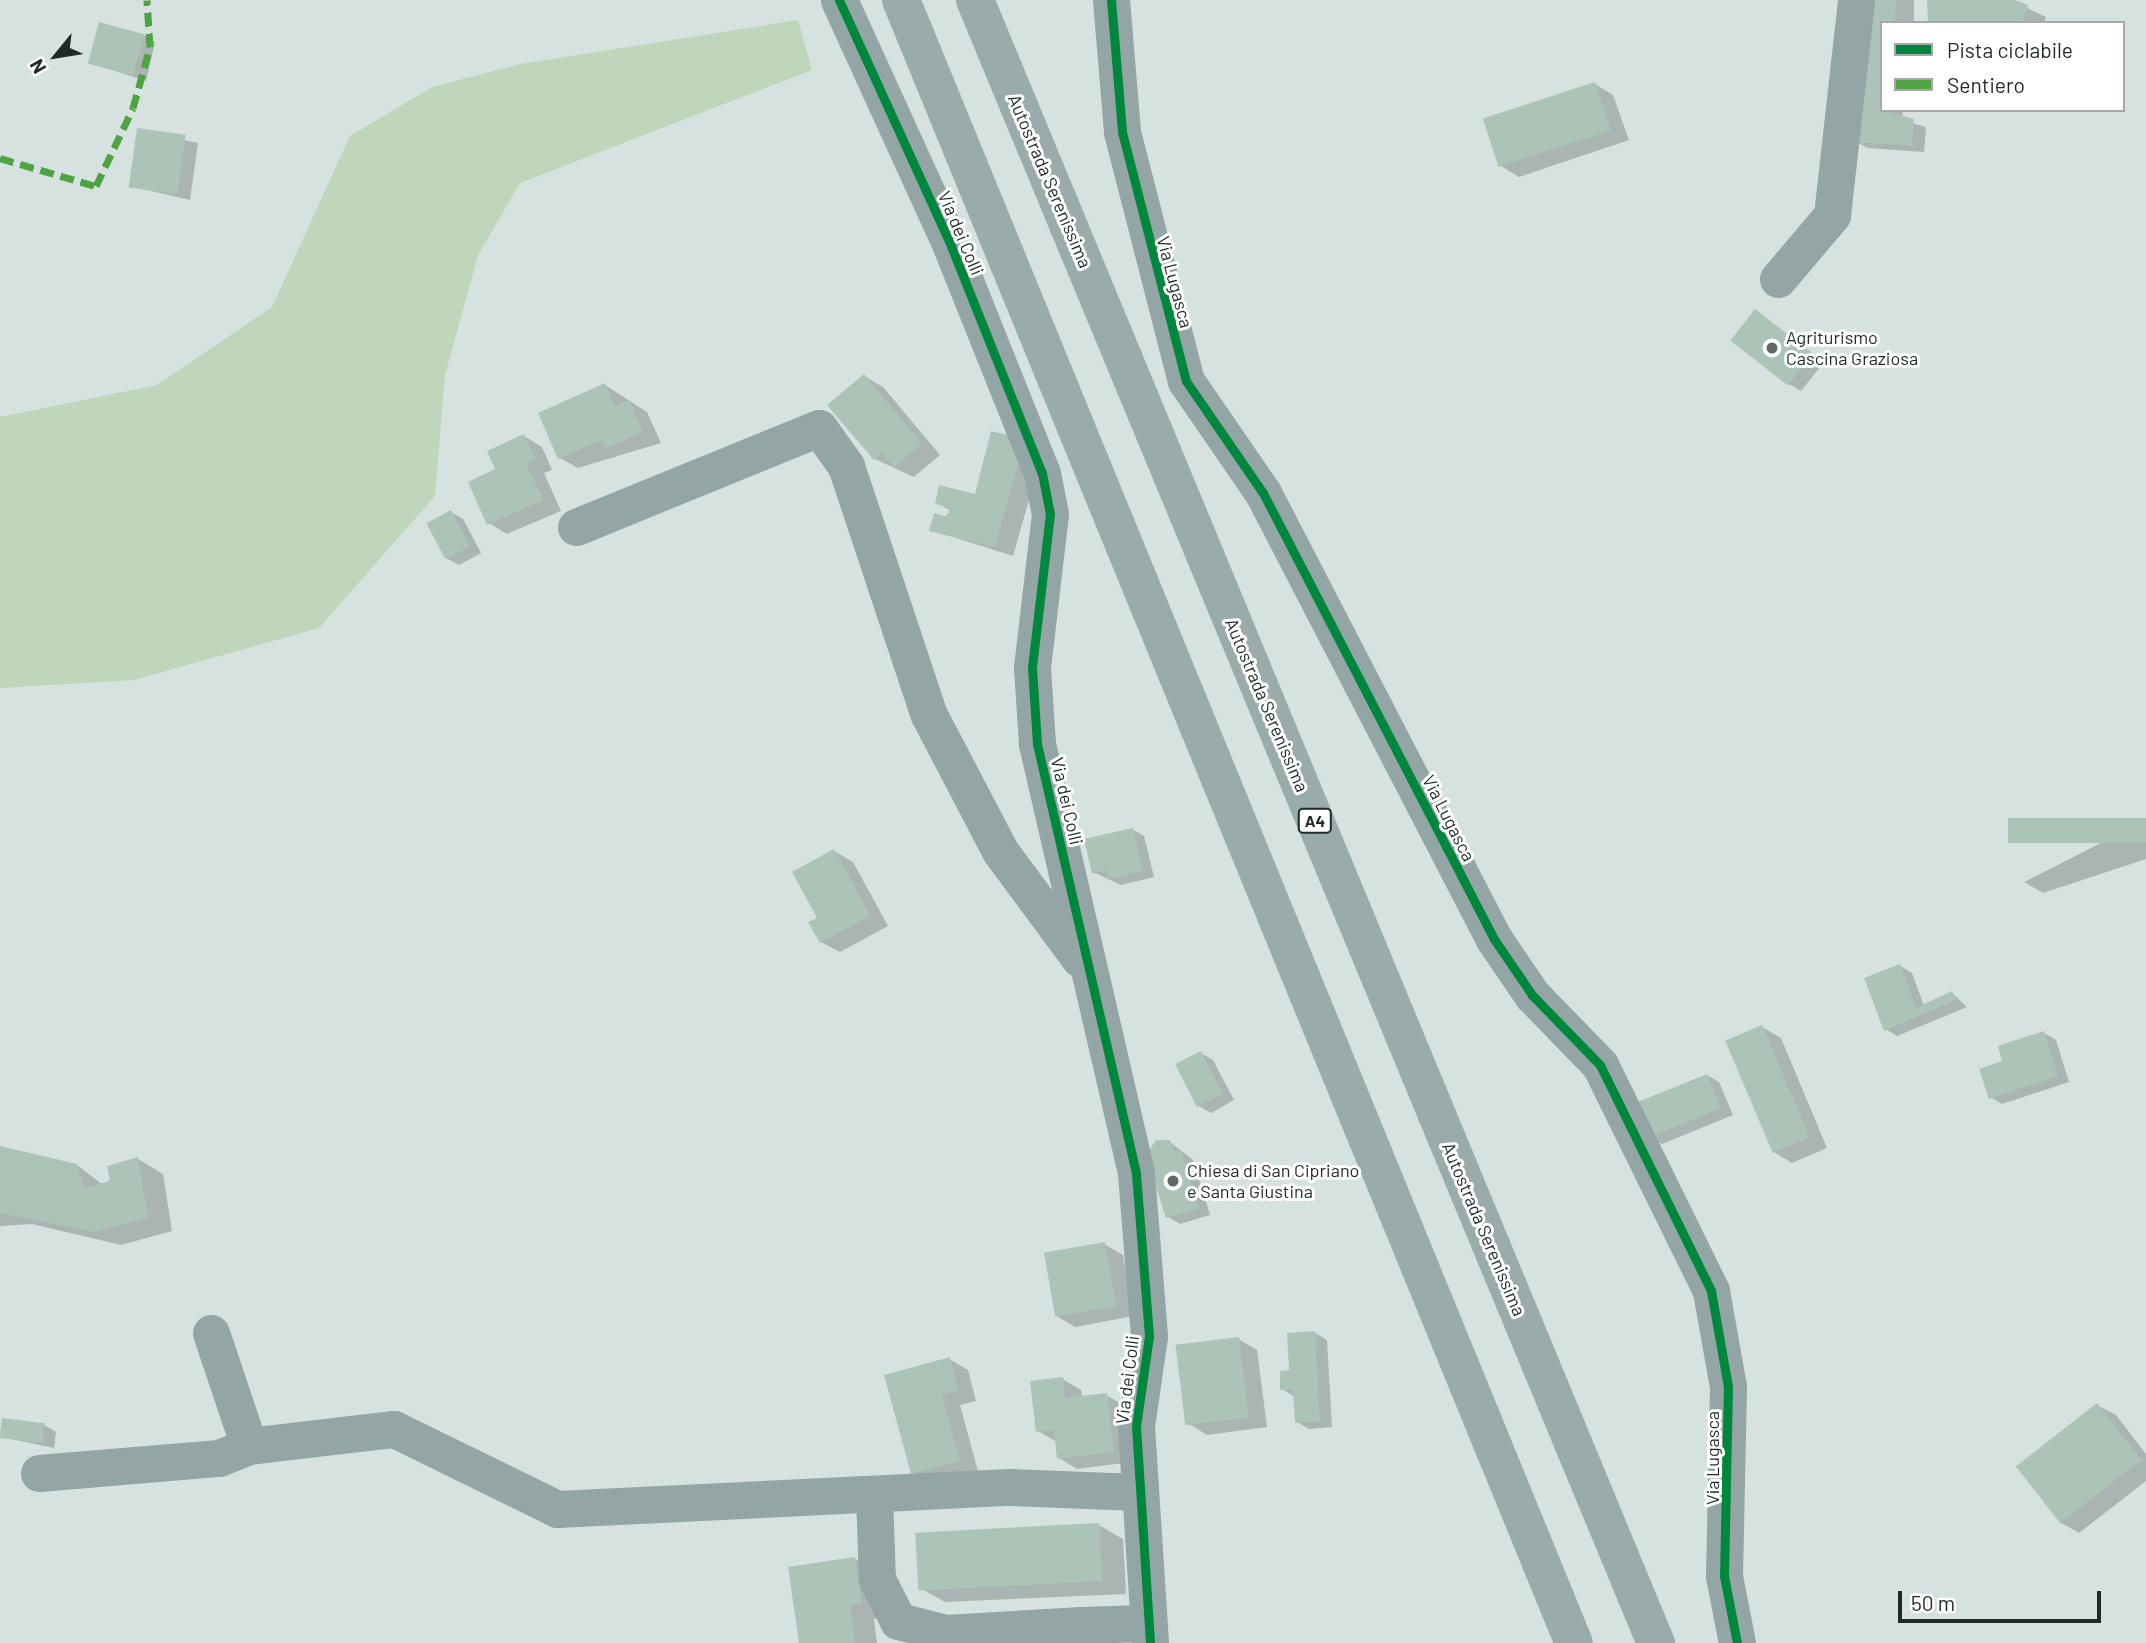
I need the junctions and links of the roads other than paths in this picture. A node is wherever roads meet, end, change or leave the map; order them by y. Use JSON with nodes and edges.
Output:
{"nodes":[{"id":1,"x":839,"y":0,"type":"edge"},
{"id":2,"x":901,"y":0,"type":"edge"},
{"id":3,"x":975,"y":0,"type":"edge"},
{"id":4,"x":1111,"y":0,"type":"edge"},
{"id":5,"x":1856,"y":0,"type":"edge"},
{"id":6,"x":1778,"y":279,"type":"dead end"},
{"id":7,"x":576,"y":527,"type":"dead end"},
{"id":8,"x":1089,"y":971,"type":"junction"},
{"id":9,"x":211,"y":1333,"type":"dead end"},
{"id":10,"x":249,"y":1446,"type":"junction"},
{"id":11,"x":39,"y":1473,"type":"dead end"},
{"id":12,"x":1137,"y":1492,"type":"junction"},
{"id":13,"x":874,"y":1495,"type":"junction"},
{"id":14,"x":1147,"y":1633,"type":"edge"},
{"id":15,"x":1084,"y":1634,"type":"edge"},
{"id":16,"x":921,"y":1636,"type":"edge"},
{"id":17,"x":1574,"y":1643,"type":"edge"},
{"id":18,"x":1656,"y":1643,"type":"edge"},
{"id":19,"x":1737,"y":1643,"type":"edge"}],
"edges":[{"from":1,"to":8,"type":"street","name":"Via dei Colli"},
{"from":2,"to":17,"type":"highway"},
{"from":3,"to":18,"type":"highway","name":"Autostrada Serenissima","number":"A4"},
{"from":4,"to":19,"type":"street","name":"Via Lugasca"},
{"from":5,"to":6,"type":"street"},
{"from":7,"to":8,"type":"street"},
{"from":8,"to":12,"type":"street","name":"Via dei Colli"},
{"from":9,"to":10,"type":"street"},
{"from":10,"to":11,"type":"street"},
{"from":10,"to":13,"type":"street"},
{"from":12,"to":13,"type":"street"},
{"from":12,"to":14,"type":"street","name":"Via dei Colli"},
{"from":13,"to":16,"type":"street"},
{"from":14,"to":15,"type":"street"},
{"from":15,"to":16,"type":"street"}]}
